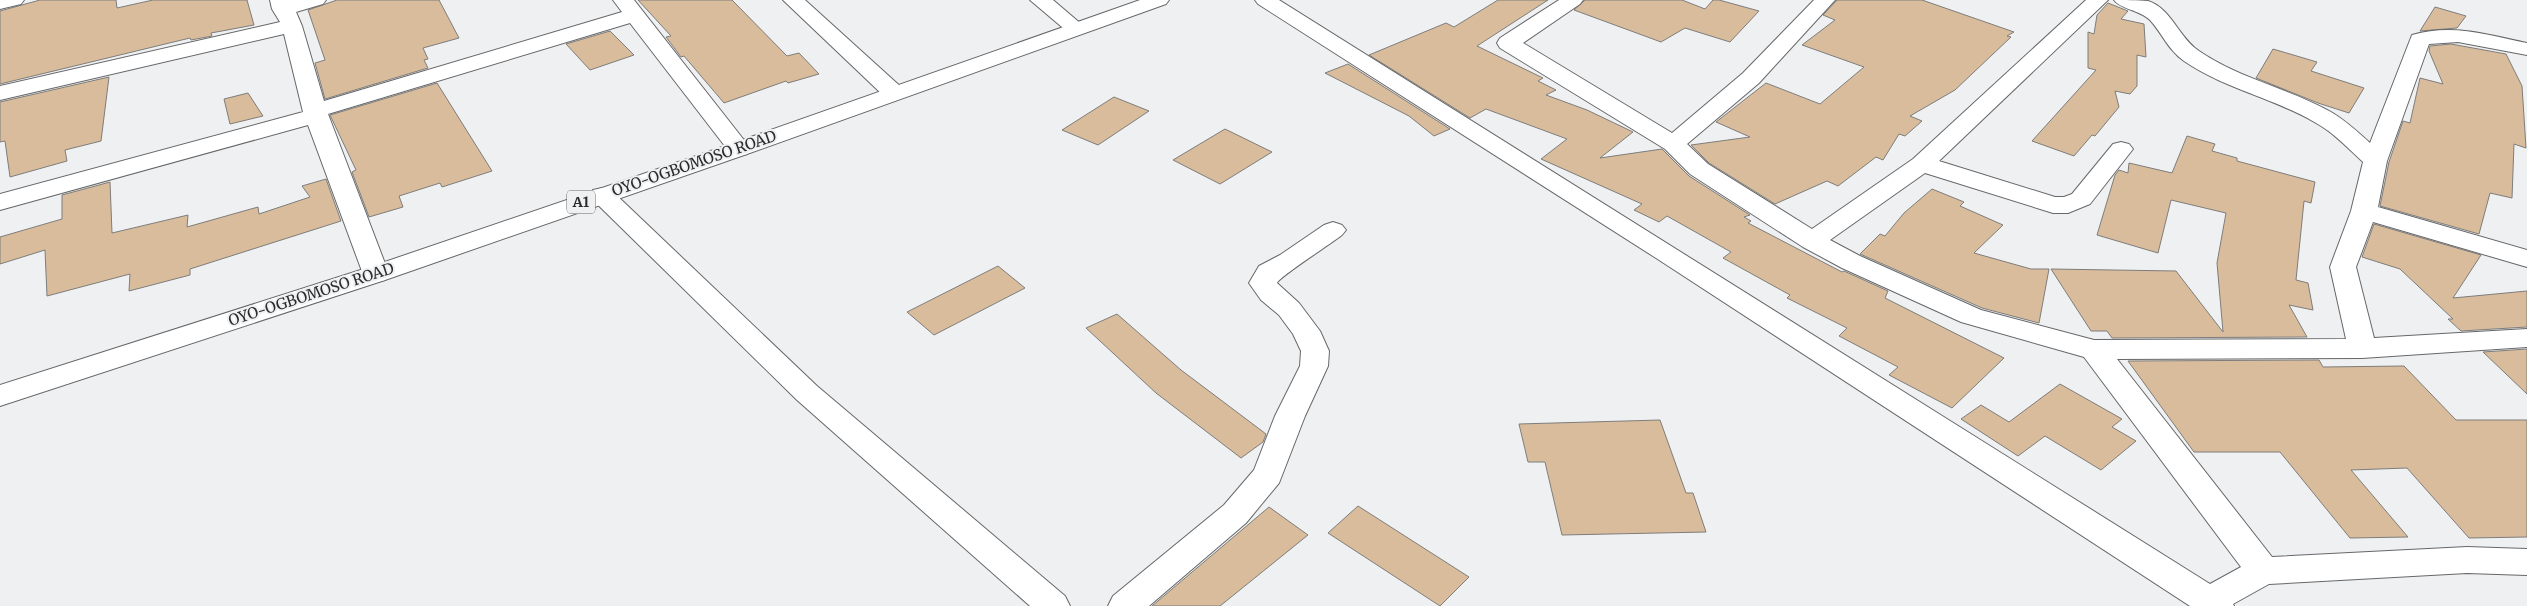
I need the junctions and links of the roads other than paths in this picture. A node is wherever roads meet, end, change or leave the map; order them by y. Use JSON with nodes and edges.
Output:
{"nodes":[{"id":1,"x":14,"y":0,"type":"edge"},
{"id":2,"x":316,"y":0,"type":"edge"},
{"id":3,"x":794,"y":0,"type":"edge"},
{"id":4,"x":1040,"y":0,"type":"edge"},
{"id":5,"x":1159,"y":0,"type":"edge"},
{"id":6,"x":1265,"y":0,"type":"edge"},
{"id":7,"x":1573,"y":0,"type":"edge"},
{"id":8,"x":1825,"y":0,"type":"edge"},
{"id":9,"x":2098,"y":0,"type":"edge"},
{"id":10,"x":2124,"y":0,"type":"edge"},
{"id":11,"x":0,"y":3,"type":"edge"},
{"id":12,"x":628,"y":7,"type":"edge"},
{"id":13,"x":285,"y":12,"type":"edge"},
{"id":14,"x":1076,"y":29,"type":"junction"},
{"id":15,"x":2527,"y":49,"type":"edge"},
{"id":16,"x":893,"y":92,"type":"junction"},
{"id":17,"x":0,"y":93,"type":"edge"},
{"id":18,"x":315,"y":111,"type":"junction"},
{"id":19,"x":1673,"y":144,"type":"junction"},
{"id":20,"x":739,"y":149,"type":"junction"},
{"id":21,"x":2121,"y":149,"type":"dead end"},
{"id":22,"x":2375,"y":160,"type":"junction"},
{"id":23,"x":1922,"y":164,"type":"junction"},
{"id":24,"x":602,"y":195,"type":"junction"},
{"id":25,"x":0,"y":202,"type":"edge"},
{"id":26,"x":2364,"y":211,"type":"junction"},
{"id":27,"x":1334,"y":230,"type":"dead end"},
{"id":28,"x":1812,"y":241,"type":"junction"},
{"id":29,"x":2527,"y":259,"type":"edge"},
{"id":30,"x":376,"y":274,"type":"junction"},
{"id":31,"x":2527,"y":338,"type":"edge"},
{"id":32,"x":2362,"y":348,"type":"junction"},
{"id":33,"x":2094,"y":350,"type":"junction"},
{"id":34,"x":0,"y":396,"type":"edge"},
{"id":35,"x":2527,"y":562,"type":"edge"},
{"id":36,"x":2263,"y":571,"type":"junction"},
{"id":37,"x":2214,"y":604,"type":"edge"},
{"id":38,"x":1053,"y":606,"type":"edge"},
{"id":39,"x":1126,"y":606,"type":"edge"}],
"edges":[{"from":1,"to":11,"type":"main road"},
{"from":2,"to":13,"type":"main road"},
{"from":3,"to":16,"type":"main road"},
{"from":4,"to":14,"type":"main road"},
{"from":5,"to":14,"type":"main road","name":"OYO-OGBOMOSO ROAD","number":"A1"},
{"from":6,"to":37,"type":"main road"},
{"from":7,"to":19,"type":"main road"},
{"from":8,"to":19,"type":"main road"},
{"from":9,"to":23,"type":"main road"},
{"from":10,"to":22,"type":"main road"},
{"from":12,"to":18,"type":"main road"},
{"from":12,"to":20,"type":"main road"},
{"from":13,"to":17,"type":"main road"},
{"from":13,"to":18,"type":"main road"},
{"from":14,"to":16,"type":"main road","name":"OYO-OGBOMOSO ROAD","number":"A1"},
{"from":15,"to":22,"type":"main road"},
{"from":16,"to":20,"type":"main road","name":"OYO-OGBOMOSO ROAD","number":"A1"},
{"from":18,"to":25,"type":"main road"},
{"from":18,"to":30,"type":"main road"},
{"from":19,"to":28,"type":"main road"},
{"from":20,"to":24,"type":"main road","name":"OYO-OGBOMOSO ROAD","number":"A1"},
{"from":21,"to":23,"type":"main road"},
{"from":22,"to":26,"type":"main road"},
{"from":23,"to":28,"type":"main road"},
{"from":24,"to":30,"type":"main road","name":"OYO-OGBOMOSO ROAD","number":"A1"},
{"from":24,"to":38,"type":"main road"},
{"from":26,"to":29,"type":"main road"},
{"from":26,"to":32,"type":"main road"},
{"from":27,"to":39,"type":"main road"},
{"from":28,"to":33,"type":"main road"},
{"from":30,"to":34,"type":"main road","name":"OYO-OGBOMOSO ROAD","number":"A1"},
{"from":31,"to":32,"type":"main road"},
{"from":32,"to":33,"type":"main road"},
{"from":33,"to":36,"type":"main road"},
{"from":35,"to":36,"type":"main road"},
{"from":36,"to":37,"type":"main road"}]}
